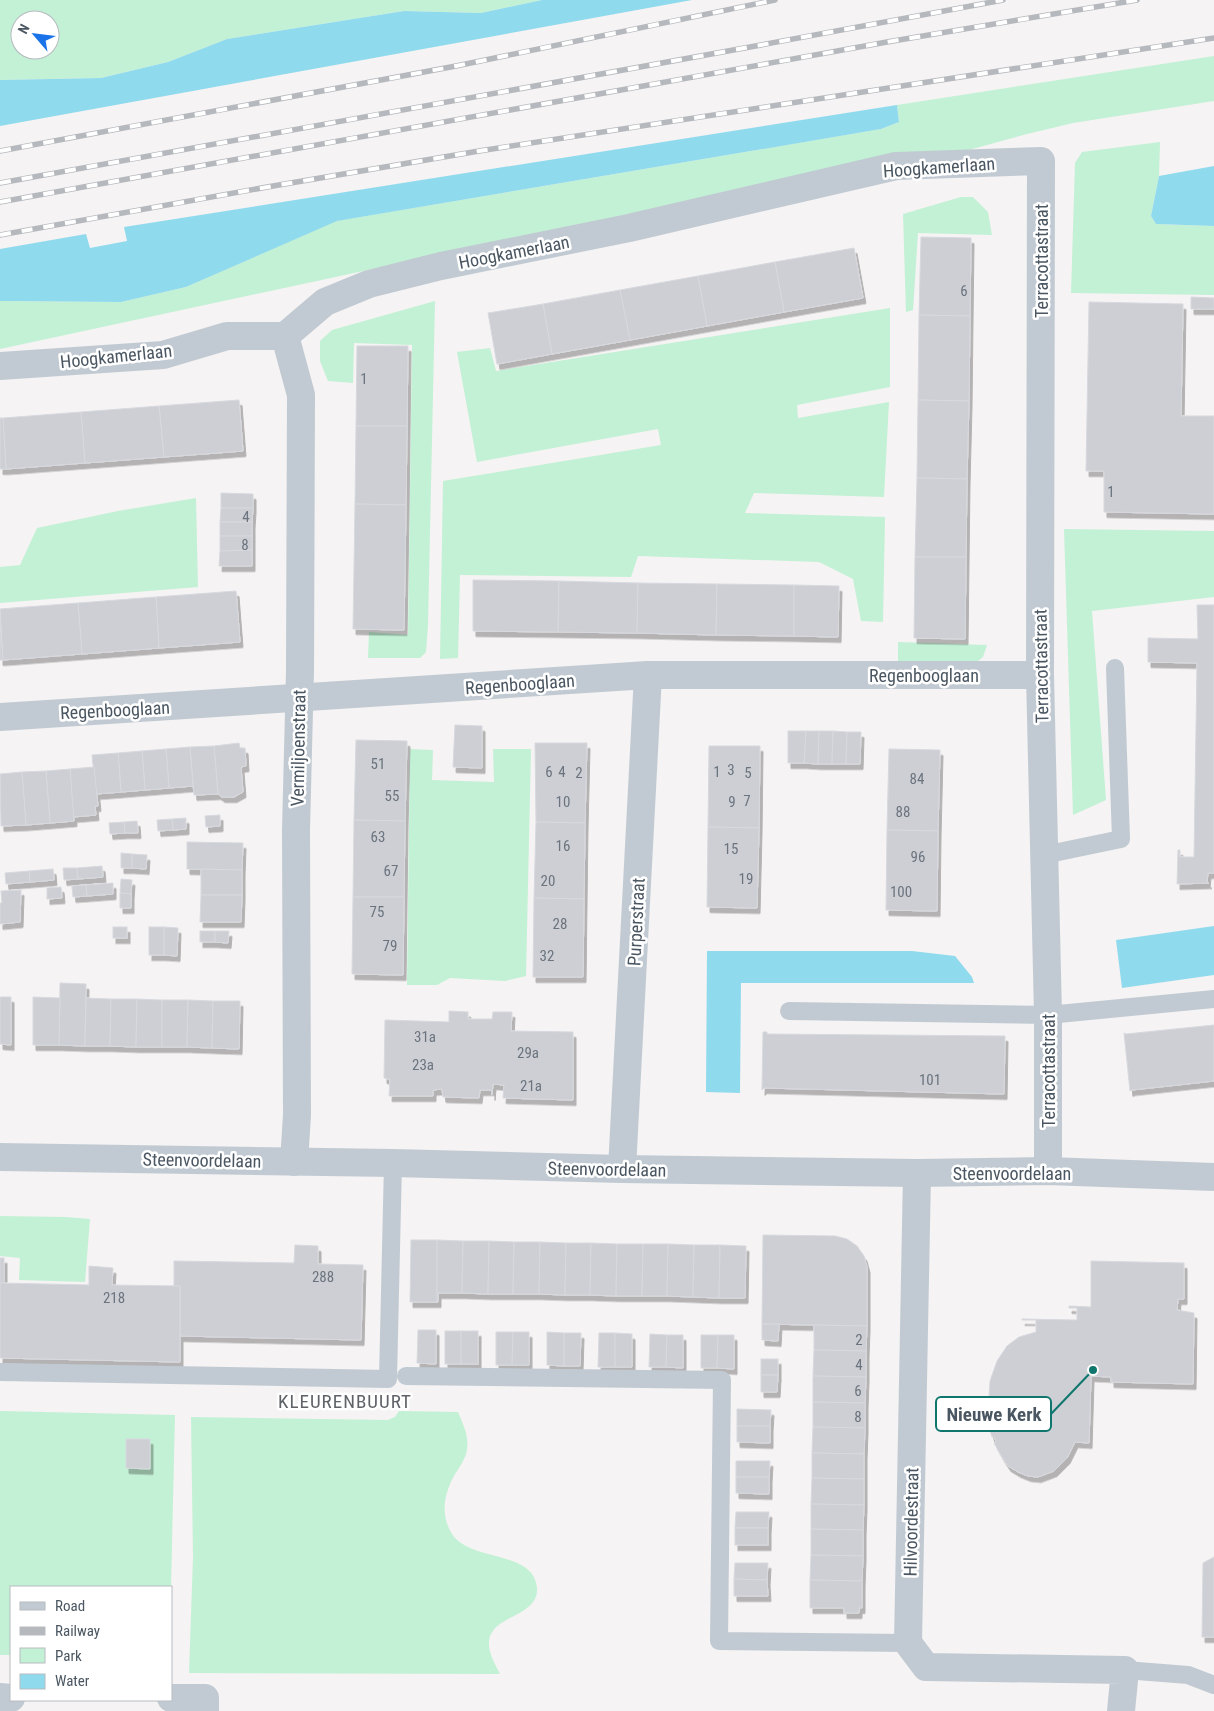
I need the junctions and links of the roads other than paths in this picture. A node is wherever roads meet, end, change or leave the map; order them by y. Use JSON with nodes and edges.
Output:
{"nodes":[{"id":1,"x":1041,"y":161,"type":"joint"},
{"id":2,"x":285,"y":336,"type":"junction"},
{"id":3,"x":0,"y":366,"type":"edge"},
{"id":4,"x":1115,"y":668,"type":"dead end"},
{"id":5,"x":648,"y":675,"type":"junction"},
{"id":6,"x":1040,"y":675,"type":"junction"},
{"id":7,"x":298,"y":699,"type":"junction"},
{"id":8,"x":0,"y":717,"type":"edge"},
{"id":9,"x":1044,"y":855,"type":"junction"},
{"id":10,"x":1214,"y":999,"type":"edge"},
{"id":11,"x":790,"y":1010,"type":"dead end"},
{"id":12,"x":1048,"y":1015,"type":"junction"},
{"id":13,"x":0,"y":1157,"type":"edge"},
{"id":14,"x":294,"y":1162,"type":"junction"},
{"id":15,"x":393,"y":1163,"type":"junction"},
{"id":16,"x":622,"y":1169,"type":"junction"},
{"id":17,"x":1048,"y":1172,"type":"junction"},
{"id":18,"x":917,"y":1173,"type":"junction"},
{"id":19,"x":1214,"y":1177,"type":"edge"},
{"id":20,"x":0,"y":1372,"type":"edge"},
{"id":21,"x":406,"y":1376,"type":"dead end"},
{"id":22,"x":908,"y":1643,"type":"junction"},
{"id":23,"x":1125,"y":1670,"type":"junction"},
{"id":24,"x":1214,"y":1685,"type":"edge"},
{"id":25,"x":172,"y":1698,"type":"edge"},
{"id":26,"x":205,"y":1711,"type":"edge"},
{"id":27,"x":1122,"y":1711,"type":"edge"}],
"edges":[{"from":1,"to":2,"type":"street","name":"Hoogkamerlaan"},
{"from":1,"to":6,"type":"street","name":"Terracottastraat"},
{"from":2,"to":3,"type":"street","name":"Hoogkamerlaan"},
{"from":2,"to":7,"type":"street","name":"Vermiljoenstraat"},
{"from":4,"to":9,"type":"lane"},
{"from":5,"to":6,"type":"street","name":"Regenbooglaan"},
{"from":5,"to":7,"type":"street","name":"Regenbooglaan"},
{"from":5,"to":16,"type":"street","name":"Purperstraat"},
{"from":6,"to":9,"type":"street","name":"Terracottastraat"},
{"from":7,"to":8,"type":"street","name":"Regenbooglaan"},
{"from":7,"to":14,"type":"street","name":"Vermiljoenstraat"},
{"from":9,"to":12,"type":"street","name":"Terracottastraat"},
{"from":10,"to":12,"type":"lane"},
{"from":11,"to":12,"type":"lane"},
{"from":12,"to":17,"type":"street","name":"Terracottastraat"},
{"from":13,"to":14,"type":"street","name":"Steenvoordelaan"},
{"from":14,"to":15,"type":"street","name":"Steenvoordelaan"},
{"from":15,"to":16,"type":"street","name":"Steenvoordelaan"},
{"from":15,"to":20,"type":"lane"},
{"from":16,"to":18,"type":"street","name":"Steenvoordelaan"},
{"from":17,"to":18,"type":"street","name":"Steenvoordelaan"},
{"from":17,"to":19,"type":"street","name":"Steenvoordelaan"},
{"from":18,"to":22,"type":"street","name":"Hilvoordestraat"},
{"from":21,"to":22,"type":"lane"},
{"from":22,"to":23,"type":"street"},
{"from":23,"to":24,"type":"lane"},
{"from":23,"to":27,"type":"street"},
{"from":25,"to":26,"type":"street"}]}
